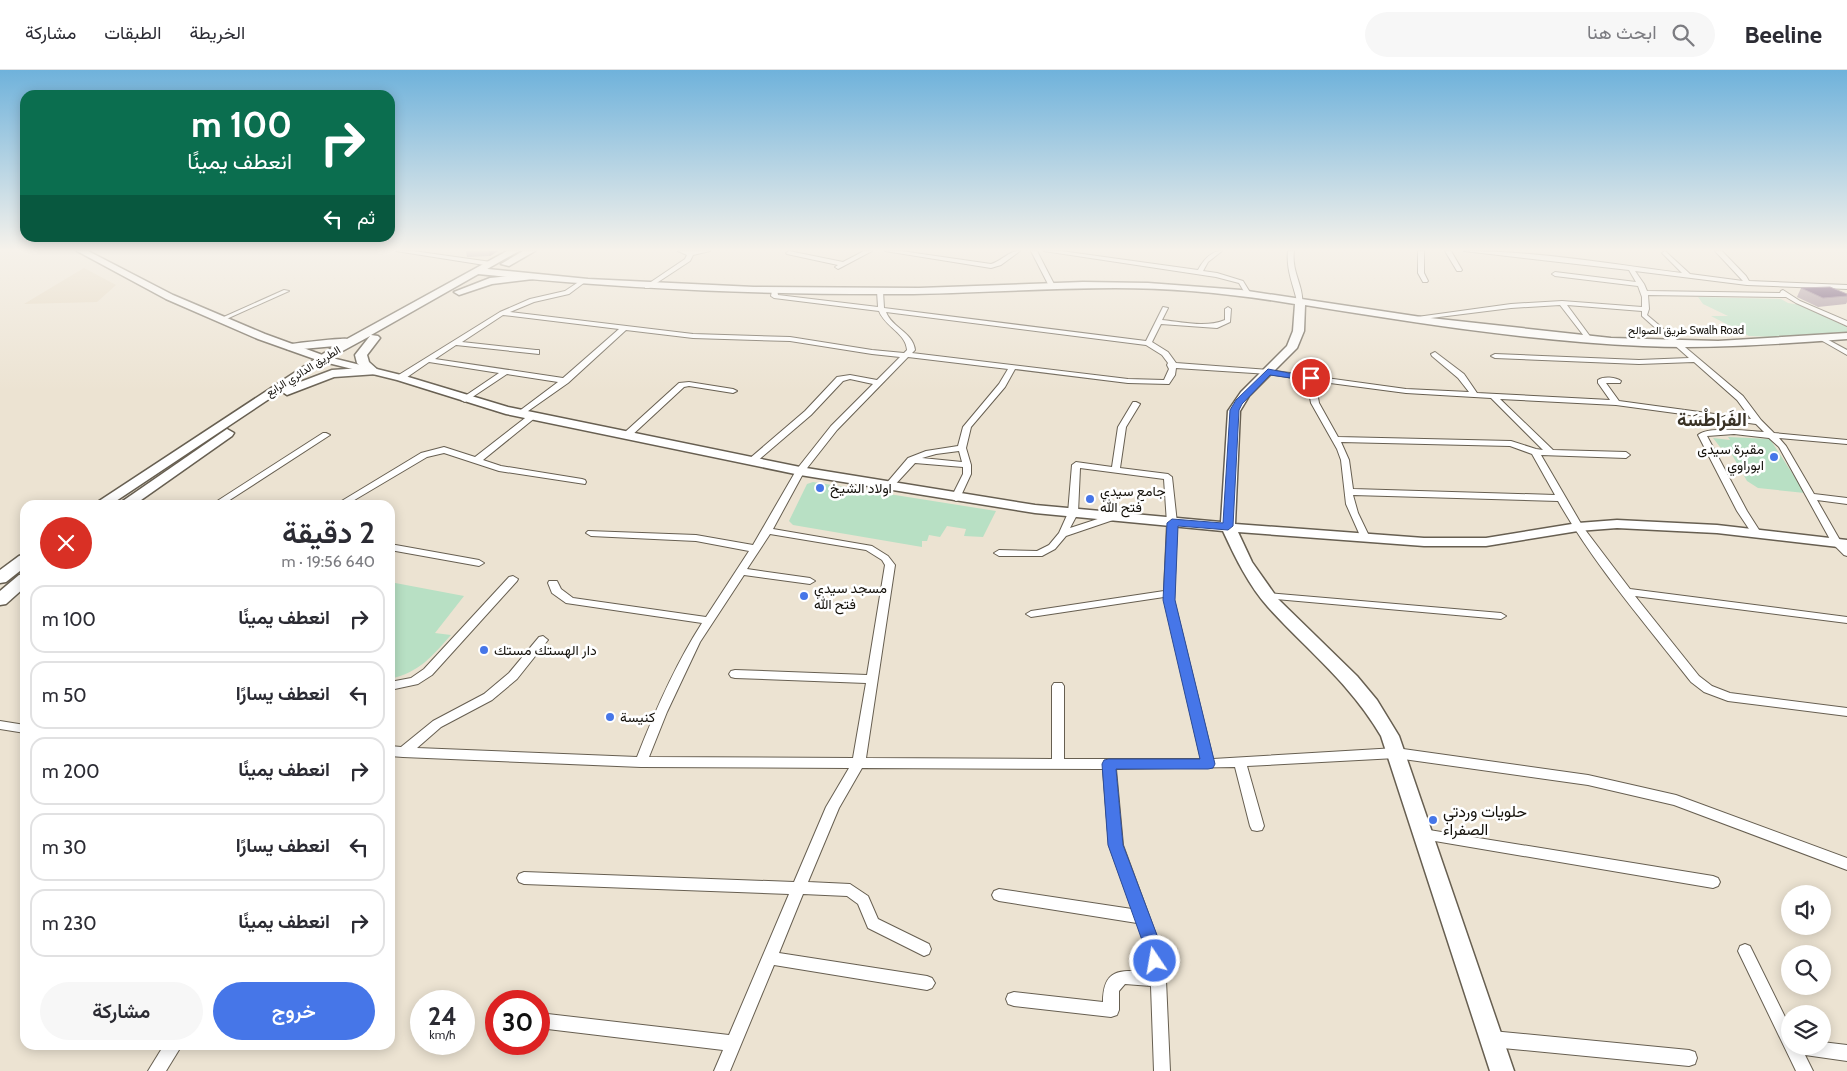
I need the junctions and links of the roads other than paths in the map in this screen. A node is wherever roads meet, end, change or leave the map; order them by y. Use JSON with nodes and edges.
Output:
{"nodes":[{"id":1,"x":172,"y":298,"type":"edge"},
{"id":2,"x":271,"y":298,"type":"edge"},
{"id":3,"x":437,"y":298,"type":"edge"},
{"id":4,"x":447,"y":298,"type":"edge"},
{"id":5,"x":543,"y":298,"type":"edge"},
{"id":6,"x":786,"y":298,"type":"edge"},
{"id":7,"x":881,"y":298,"type":"edge"},
{"id":8,"x":1276,"y":298,"type":"edge"},
{"id":9,"x":1299,"y":298,"type":"edge"},
{"id":10,"x":1645,"y":298,"type":"edge"},
{"id":11,"x":1792,"y":298,"type":"edge"},
{"id":12,"x":1300,"y":301,"type":"junction"},
{"id":13,"x":1562,"y":304,"type":"junction"},
{"id":14,"x":1165,"y":308,"type":"dead end"},
{"id":15,"x":1228,"y":309,"type":"dead end"},
{"id":16,"x":1646,"y":309,"type":"junction"},
{"id":17,"x":882,"y":311,"type":"junction"},
{"id":18,"x":502,"y":313,"type":"junction"},
{"id":19,"x":1417,"y":319,"type":"junction"},
{"id":20,"x":220,"y":320,"type":"junction"},
{"id":21,"x":1158,"y":322,"type":"junction"},
{"id":22,"x":1847,"y":324,"type":"edge"},
{"id":23,"x":623,"y":329,"type":"junction"},
{"id":24,"x":370,"y":336,"type":"junction"},
{"id":25,"x":1847,"y":336,"type":"edge"},
{"id":26,"x":1821,"y":338,"type":"junction"},
{"id":27,"x":1589,"y":339,"type":"junction"},
{"id":28,"x":454,"y":343,"type":"junction"},
{"id":29,"x":1148,"y":343,"type":"junction"},
{"id":30,"x":1676,"y":344,"type":"junction"},
{"id":31,"x":291,"y":346,"type":"junction"},
{"id":32,"x":536,"y":352,"type":"dead end"},
{"id":33,"x":1847,"y":353,"type":"edge"},
{"id":34,"x":908,"y":354,"type":"junction"},
{"id":35,"x":1435,"y":354,"type":"dead end"},
{"id":36,"x":1495,"y":356,"type":"dead end"},
{"id":37,"x":329,"y":360,"type":"junction"},
{"id":38,"x":428,"y":360,"type":"junction"},
{"id":39,"x":1694,"y":360,"type":"junction"},
{"id":40,"x":1171,"y":365,"type":"junction"},
{"id":41,"x":1013,"y":367,"type":"junction"},
{"id":42,"x":373,"y":371,"type":"junction"},
{"id":43,"x":505,"y":372,"type":"junction"},
{"id":44,"x":1268,"y":372,"type":"junction"},
{"id":45,"x":400,"y":378,"type":"junction"},
{"id":46,"x":1311,"y":378,"type":"junction"},
{"id":47,"x":565,"y":380,"type":"junction"},
{"id":48,"x":1617,"y":380,"type":"dead end"},
{"id":49,"x":879,"y":383,"type":"junction"},
{"id":50,"x":285,"y":387,"type":"junction"},
{"id":51,"x":733,"y":391,"type":"dead end"},
{"id":52,"x":1475,"y":395,"type":"junction"},
{"id":53,"x":1494,"y":397,"type":"junction"},
{"id":54,"x":465,"y":400,"type":"junction"},
{"id":55,"x":1616,"y":403,"type":"junction"},
{"id":56,"x":1136,"y":404,"type":"dead end"},
{"id":57,"x":527,"y":415,"type":"junction"},
{"id":58,"x":1758,"y":422,"type":"junction"},
{"id":59,"x":326,"y":435,"type":"dead end"},
{"id":60,"x":627,"y":435,"type":"junction"},
{"id":61,"x":1772,"y":436,"type":"junction"},
{"id":62,"x":1334,"y":439,"type":"junction"},
{"id":63,"x":1847,"y":442,"type":"edge"},
{"id":64,"x":962,"y":448,"type":"junction"},
{"id":65,"x":1535,"y":452,"type":"junction"},
{"id":66,"x":1551,"y":452,"type":"junction"},
{"id":67,"x":1626,"y":455,"type":"dead end"},
{"id":68,"x":477,"y":460,"type":"junction"},
{"id":69,"x":911,"y":460,"type":"junction"},
{"id":70,"x":752,"y":461,"type":"junction"},
{"id":71,"x":967,"y":465,"type":"junction"},
{"id":72,"x":1116,"y":468,"type":"junction"},
{"id":73,"x":800,"y":471,"type":"junction"},
{"id":74,"x":582,"y":482,"type":"dead end"},
{"id":75,"x":888,"y":487,"type":"junction"},
{"id":76,"x":1348,"y":492,"type":"junction"},
{"id":77,"x":1809,"y":496,"type":"junction"},
{"id":78,"x":956,"y":498,"type":"junction"},
{"id":79,"x":1562,"y":498,"type":"junction"},
{"id":80,"x":108,"y":500,"type":"edge"},
{"id":81,"x":130,"y":500,"type":"edge"},
{"id":82,"x":224,"y":500,"type":"edge"},
{"id":83,"x":348,"y":500,"type":"edge"},
{"id":84,"x":1847,"y":501,"type":"edge"},
{"id":85,"x":1073,"y":513,"type":"junction"},
{"id":86,"x":1113,"y":517,"type":"junction"},
{"id":87,"x":1172,"y":523,"type":"junction"},
{"id":88,"x":1228,"y":526,"type":"junction"},
{"id":89,"x":1578,"y":527,"type":"junction"},
{"id":90,"x":768,"y":531,"type":"junction"},
{"id":91,"x":591,"y":533,"type":"dead end"},
{"id":92,"x":1756,"y":533,"type":"junction"},
{"id":93,"x":1063,"y":534,"type":"junction"},
{"id":94,"x":1365,"y":538,"type":"junction"},
{"id":95,"x":1842,"y":543,"type":"edge"},
{"id":96,"x":395,"y":548,"type":"edge"},
{"id":97,"x":756,"y":549,"type":"junction"},
{"id":98,"x":999,"y":553,"type":"dead end"},
{"id":99,"x":1847,"y":553,"type":"edge"},
{"id":100,"x":20,"y":563,"type":"edge"},
{"id":101,"x":479,"y":563,"type":"dead end"},
{"id":102,"x":740,"y":571,"type":"junction"},
{"id":103,"x":0,"y":578,"type":"edge"},
{"id":104,"x":513,"y":578,"type":"dead end"},
{"id":105,"x":810,"y":581,"type":"dead end"},
{"id":106,"x":20,"y":583,"type":"edge"},
{"id":107,"x":553,"y":583,"type":"dead end"},
{"id":108,"x":1627,"y":592,"type":"junction"},
{"id":109,"x":1170,"y":593,"type":"junction"},
{"id":110,"x":1267,"y":596,"type":"junction"},
{"id":111,"x":0,"y":600,"type":"edge"},
{"id":112,"x":1030,"y":614,"type":"dead end"},
{"id":113,"x":1500,"y":616,"type":"dead end"},
{"id":114,"x":1847,"y":620,"type":"edge"},
{"id":115,"x":709,"y":621,"type":"junction"},
{"id":116,"x":543,"y":640,"type":"dead end"},
{"id":117,"x":735,"y":674,"type":"dead end"},
{"id":118,"x":872,"y":678,"type":"junction"},
{"id":119,"x":395,"y":685,"type":"edge"},
{"id":120,"x":1058,"y":686,"type":"dead end"},
{"id":121,"x":1847,"y":712,"type":"edge"},
{"id":122,"x":0,"y":725,"type":"edge"},
{"id":123,"x":20,"y":728,"type":"edge"},
{"id":124,"x":396,"y":752,"type":"edge"},
{"id":125,"x":1396,"y":753,"type":"junction"},
{"id":126,"x":858,"y":761,"type":"junction"},
{"id":127,"x":641,"y":762,"type":"junction"},
{"id":128,"x":1240,"y":762,"type":"junction"},
{"id":129,"x":1058,"y":763,"type":"junction"},
{"id":130,"x":1109,"y":764,"type":"junction"},
{"id":131,"x":1208,"y":764,"type":"junction"},
{"id":132,"x":1257,"y":826,"type":"dead end"},
{"id":133,"x":1423,"y":834,"type":"junction"},
{"id":134,"x":1847,"y":864,"type":"edge"},
{"id":135,"x":524,"y":878,"type":"dead end"},
{"id":136,"x":1713,"y":882,"type":"dead end"},
{"id":137,"x":800,"y":890,"type":"junction"},
{"id":138,"x":999,"y":895,"type":"dead end"},
{"id":139,"x":1141,"y":917,"type":"junction"},
{"id":140,"x":924,"y":950,"type":"dead end"},
{"id":141,"x":1745,"y":951,"type":"dead end"},
{"id":142,"x":771,"y":958,"type":"junction"},
{"id":143,"x":1158,"y":980,"type":"junction"},
{"id":144,"x":927,"y":983,"type":"dead end"},
{"id":145,"x":1014,"y":999,"type":"dead end"},
{"id":146,"x":550,"y":1022,"type":"edge"},
{"id":147,"x":1781,"y":1025,"type":"edge"},
{"id":148,"x":1492,"y":1039,"type":"junction"},
{"id":149,"x":734,"y":1043,"type":"junction"},
{"id":150,"x":171,"y":1050,"type":"edge"},
{"id":151,"x":1831,"y":1051,"type":"edge"},
{"id":152,"x":1847,"y":1053,"type":"edge"},
{"id":153,"x":1796,"y":1055,"type":"edge"},
{"id":154,"x":1688,"y":1058,"type":"dead end"},
{"id":155,"x":156,"y":1071,"type":"edge"},
{"id":156,"x":722,"y":1071,"type":"edge"},
{"id":157,"x":1162,"y":1071,"type":"edge"},
{"id":158,"x":1502,"y":1071,"type":"edge"},
{"id":159,"x":1805,"y":1071,"type":"edge"}],
"edges":[{"from":1,"to":20,"type":"street"},
{"from":2,"to":20,"type":"street"},
{"from":3,"to":24,"type":"main road","name":"الطريق الدائري الرابع"},
{"from":4,"to":24,"type":"main road","name":"الطريق الدائري الرابع"},
{"from":5,"to":18,"type":"street"},
{"from":6,"to":17,"type":"street"},
{"from":7,"to":17,"type":"street"},
{"from":8,"to":12,"type":"street","name":"طريق الصوالح Swalh Road"},
{"from":9,"to":12,"type":"street"},
{"from":10,"to":16,"type":"street"},
{"from":11,"to":22,"type":"street"},
{"from":12,"to":19,"type":"street","name":"طريق الصوالح Swalh Road"},
{"from":12,"to":44,"type":"street"},
{"from":13,"to":16,"type":"street"},
{"from":13,"to":19,"type":"street"},
{"from":13,"to":27,"type":"street"},
{"from":14,"to":21,"type":"street"},
{"from":15,"to":21,"type":"street"},
{"from":16,"to":30,"type":"street"},
{"from":17,"to":29,"type":"street"},
{"from":17,"to":34,"type":"street"},
{"from":18,"to":23,"type":"street"},
{"from":18,"to":28,"type":"street"},
{"from":19,"to":27,"type":"street","name":"طريق الصوالح Swalh Road"},
{"from":20,"to":31,"type":"street"},
{"from":21,"to":29,"type":"street"},
{"from":23,"to":34,"type":"street"},
{"from":23,"to":47,"type":"street"},
{"from":24,"to":31,"type":"main road"},
{"from":24,"to":37,"type":"main road","name":"الطريق الدائري الرابع"},
{"from":24,"to":42,"type":"main road"},
{"from":25,"to":26,"type":"street","name":"طريق الصوالح Swalh Road"},
{"from":26,"to":30,"type":"street","name":"طريق الصوالح Swalh Road"},
{"from":26,"to":33,"type":"street"},
{"from":27,"to":30,"type":"street","name":"طريق الصوالح Swalh Road"},
{"from":28,"to":32,"type":"street"},
{"from":28,"to":38,"type":"street"},
{"from":29,"to":40,"type":"street"},
{"from":30,"to":39,"type":"street"},
{"from":31,"to":37,"type":"street"},
{"from":31,"to":50,"type":"main road"},
{"from":34,"to":41,"type":"street"},
{"from":34,"to":49,"type":"street"},
{"from":35,"to":52,"type":"street"},
{"from":36,"to":39,"type":"street"},
{"from":37,"to":42,"type":"street"},
{"from":37,"to":50,"type":"main road","name":"الطريق الدائري الرابع"},
{"from":38,"to":43,"type":"street"},
{"from":38,"to":45,"type":"street"},
{"from":39,"to":58,"type":"street"},
{"from":40,"to":41,"type":"street"},
{"from":40,"to":44,"type":"street"},
{"from":41,"to":64,"type":"street"},
{"from":42,"to":45,"type":"street"},
{"from":42,"to":50,"type":"main road"},
{"from":43,"to":47,"type":"street"},
{"from":43,"to":54,"type":"street"},
{"from":44,"to":46,"type":"street"},
{"from":44,"to":88,"type":"street"},
{"from":45,"to":54,"type":"street"},
{"from":46,"to":52,"type":"street"},
{"from":46,"to":62,"type":"street"},
{"from":47,"to":57,"type":"street"},
{"from":48,"to":55,"type":"street"},
{"from":49,"to":70,"type":"street"},
{"from":49,"to":73,"type":"street"},
{"from":50,"to":80,"type":"main road","name":"الطريق الدائري الرابع"},
{"from":50,"to":81,"type":"main road","name":"الطريق الدائري الرابع"},
{"from":51,"to":60,"type":"street"},
{"from":52,"to":53,"type":"street"},
{"from":53,"to":55,"type":"street"},
{"from":53,"to":66,"type":"street"},
{"from":54,"to":57,"type":"street"},
{"from":55,"to":58,"type":"street"},
{"from":56,"to":72,"type":"street"},
{"from":57,"to":60,"type":"street"},
{"from":57,"to":68,"type":"street"},
{"from":58,"to":61,"type":"street"},
{"from":59,"to":82,"type":"street"},
{"from":60,"to":70,"type":"street"},
{"from":61,"to":63,"type":"street"},
{"from":61,"to":77,"type":"street"},
{"from":61,"to":92,"type":"street"},
{"from":62,"to":65,"type":"street"},
{"from":62,"to":76,"type":"street"},
{"from":64,"to":69,"type":"street"},
{"from":64,"to":71,"type":"street"},
{"from":65,"to":66,"type":"street"},
{"from":65,"to":79,"type":"street"},
{"from":66,"to":67,"type":"street"},
{"from":68,"to":74,"type":"street"},
{"from":68,"to":83,"type":"street"},
{"from":69,"to":71,"type":"street"},
{"from":69,"to":75,"type":"street"},
{"from":70,"to":73,"type":"street"},
{"from":71,"to":78,"type":"street"},
{"from":72,"to":85,"type":"street"},
{"from":72,"to":87,"type":"street"},
{"from":73,"to":75,"type":"street"},
{"from":73,"to":90,"type":"street"},
{"from":75,"to":78,"type":"street"},
{"from":76,"to":79,"type":"street"},
{"from":76,"to":94,"type":"street"},
{"from":77,"to":84,"type":"street"},
{"from":77,"to":95,"type":"street"},
{"from":78,"to":85,"type":"street"},
{"from":79,"to":89,"type":"street"},
{"from":85,"to":86,"type":"street"},
{"from":85,"to":93,"type":"street"},
{"from":86,"to":87,"type":"street"},
{"from":86,"to":93,"type":"street"},
{"from":87,"to":88,"type":"street"},
{"from":87,"to":109,"type":"street"},
{"from":88,"to":94,"type":"street"},
{"from":88,"to":110,"type":"street"},
{"from":89,"to":92,"type":"street"},
{"from":89,"to":94,"type":"street"},
{"from":89,"to":108,"type":"street"},
{"from":90,"to":97,"type":"street"},
{"from":90,"to":118,"type":"street"},
{"from":91,"to":97,"type":"street"},
{"from":92,"to":95,"type":"street"},
{"from":93,"to":98,"type":"street"},
{"from":95,"to":99,"type":"street"},
{"from":96,"to":101,"type":"street"},
{"from":97,"to":102,"type":"street"},
{"from":100,"to":103,"type":"main road"},
{"from":102,"to":105,"type":"street"},
{"from":102,"to":115,"type":"street"},
{"from":104,"to":119,"type":"street"},
{"from":106,"to":111,"type":"main road"},
{"from":107,"to":115,"type":"street"},
{"from":108,"to":114,"type":"street"},
{"from":108,"to":121,"type":"street"},
{"from":109,"to":112,"type":"street"},
{"from":109,"to":131,"type":"street"},
{"from":110,"to":113,"type":"street"},
{"from":110,"to":125,"type":"street"},
{"from":115,"to":127,"type":"street"},
{"from":116,"to":124,"type":"street"},
{"from":117,"to":118,"type":"street"},
{"from":118,"to":126,"type":"street"},
{"from":120,"to":129,"type":"street"},
{"from":122,"to":123,"type":"street"},
{"from":124,"to":127,"type":"street"},
{"from":125,"to":128,"type":"street"},
{"from":125,"to":133,"type":"street"},
{"from":125,"to":134,"type":"street"},
{"from":126,"to":127,"type":"street"},
{"from":126,"to":129,"type":"street"},
{"from":126,"to":137,"type":"street"},
{"from":128,"to":131,"type":"street"},
{"from":128,"to":132,"type":"street"},
{"from":129,"to":130,"type":"street"},
{"from":130,"to":131,"type":"street"},
{"from":130,"to":139,"type":"street"},
{"from":133,"to":136,"type":"street"},
{"from":133,"to":148,"type":"street"},
{"from":135,"to":137,"type":"street"},
{"from":137,"to":140,"type":"street"},
{"from":137,"to":142,"type":"street"},
{"from":138,"to":139,"type":"street"},
{"from":139,"to":143,"type":"street"},
{"from":141,"to":147,"type":"street"},
{"from":142,"to":144,"type":"street"},
{"from":142,"to":149,"type":"street"},
{"from":143,"to":145,"type":"street"},
{"from":143,"to":157,"type":"street"},
{"from":146,"to":149,"type":"street"},
{"from":148,"to":154,"type":"street"},
{"from":148,"to":158,"type":"street"},
{"from":149,"to":156,"type":"street"},
{"from":150,"to":155,"type":"street"},
{"from":151,"to":152,"type":"street"},
{"from":153,"to":159,"type":"street"}]}
